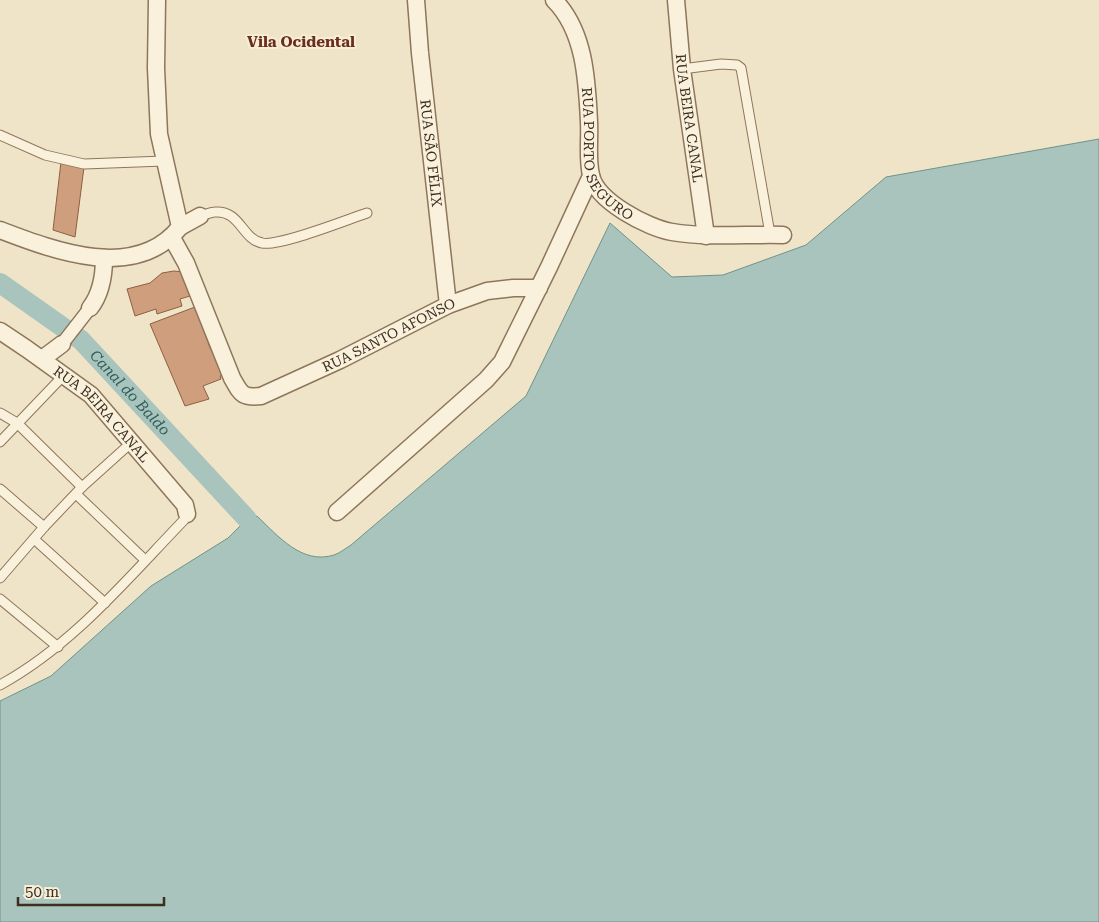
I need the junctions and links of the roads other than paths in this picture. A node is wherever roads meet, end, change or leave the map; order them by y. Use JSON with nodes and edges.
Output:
{"nodes":[{"id":1,"x":157,"y":0,"type":"edge"},
{"id":2,"x":416,"y":0,"type":"edge"},
{"id":3,"x":554,"y":0,"type":"edge"},
{"id":4,"x":676,"y":0,"type":"edge"},
{"id":5,"x":682,"y":69,"type":"junction"},
{"id":6,"x":0,"y":135,"type":"edge"},
{"id":7,"x":164,"y":161,"type":"junction"},
{"id":8,"x":591,"y":176,"type":"junction"},
{"id":9,"x":366,"y":213,"type":"dead end"},
{"id":10,"x":200,"y":216,"type":"joint"},
{"id":11,"x":0,"y":230,"type":"edge"},
{"id":12,"x":176,"y":232,"type":"junction"},
{"id":13,"x":776,"y":234,"type":"joint"},
{"id":14,"x":706,"y":236,"type":"junction"},
{"id":15,"x":104,"y":258,"type":"junction"},
{"id":16,"x":539,"y":288,"type":"junction"},
{"id":17,"x":448,"y":305,"type":"junction"},
{"id":18,"x":90,"y":308,"type":"joint"},
{"id":19,"x":0,"y":331,"type":"edge"},
{"id":20,"x":62,"y":344,"type":"joint"},
{"id":21,"x":42,"y":359,"type":"junction"},
{"id":22,"x":64,"y":375,"type":"junction"},
{"id":23,"x":0,"y":413,"type":"edge"},
{"id":24,"x":17,"y":423,"type":"junction"},
{"id":25,"x":0,"y":442,"type":"edge"},
{"id":26,"x":132,"y":442,"type":"junction"},
{"id":27,"x":82,"y":487,"type":"junction"},
{"id":28,"x":0,"y":489,"type":"edge"},
{"id":29,"x":76,"y":494,"type":"junction"},
{"id":30,"x":337,"y":512,"type":"dead end"},
{"id":31,"x":187,"y":514,"type":"joint"},
{"id":32,"x":44,"y":527,"type":"junction"},
{"id":33,"x":34,"y":539,"type":"junction"},
{"id":34,"x":146,"y":560,"type":"junction"},
{"id":35,"x":1,"y":574,"type":"edge"},
{"id":36,"x":0,"y":599,"type":"edge"},
{"id":37,"x":105,"y":603,"type":"junction"},
{"id":38,"x":58,"y":647,"type":"junction"},
{"id":39,"x":0,"y":685,"type":"edge"}],
"edges":[{"from":1,"to":7,"type":"street"},
{"from":2,"to":17,"type":"street","name":"RUA SÃO FÉLIX"},
{"from":3,"to":8,"type":"street","name":"RUA PORTO SEGURO"},
{"from":4,"to":5,"type":"street","name":"RUA BEIRA CANAL"},
{"from":5,"to":13,"type":"lane"},
{"from":5,"to":14,"type":"street","name":"RUA BEIRA CANAL"},
{"from":6,"to":7,"type":"lane"},
{"from":7,"to":12,"type":"street"},
{"from":8,"to":14,"type":"street","name":"RUA PORTO SEGURO"},
{"from":8,"to":16,"type":"street"},
{"from":9,"to":10,"type":"lane"},
{"from":10,"to":12,"type":"street"},
{"from":11,"to":15,"type":"street"},
{"from":12,"to":15,"type":"street"},
{"from":12,"to":17,"type":"street","name":"RUA SANTO AFONSO"},
{"from":13,"to":14,"type":"street","name":"RUA PORTO SEGURO"},
{"from":15,"to":18,"type":"street"},
{"from":16,"to":17,"type":"street","name":"RUA SANTO AFONSO"},
{"from":16,"to":30,"type":"street"},
{"from":18,"to":20,"type":"street"},
{"from":19,"to":21,"type":"street","name":"RUA BEIRA CANAL"},
{"from":20,"to":21,"type":"street"},
{"from":21,"to":22,"type":"street","name":"RUA BEIRA CANAL"},
{"from":22,"to":24,"type":"lane"},
{"from":22,"to":26,"type":"street","name":"RUA BEIRA CANAL"},
{"from":23,"to":24,"type":"lane"},
{"from":24,"to":25,"type":"lane"},
{"from":24,"to":27,"type":"lane"},
{"from":26,"to":27,"type":"lane"},
{"from":26,"to":31,"type":"street","name":"RUA BEIRA CANAL"},
{"from":27,"to":29,"type":"lane"},
{"from":28,"to":32,"type":"lane"},
{"from":29,"to":32,"type":"lane"},
{"from":29,"to":34,"type":"lane"},
{"from":31,"to":34,"type":"lane"},
{"from":32,"to":33,"type":"lane"},
{"from":33,"to":35,"type":"lane"},
{"from":33,"to":37,"type":"lane"},
{"from":34,"to":37,"type":"lane"},
{"from":36,"to":38,"type":"lane"},
{"from":37,"to":38,"type":"lane"},
{"from":38,"to":39,"type":"lane"}]}
